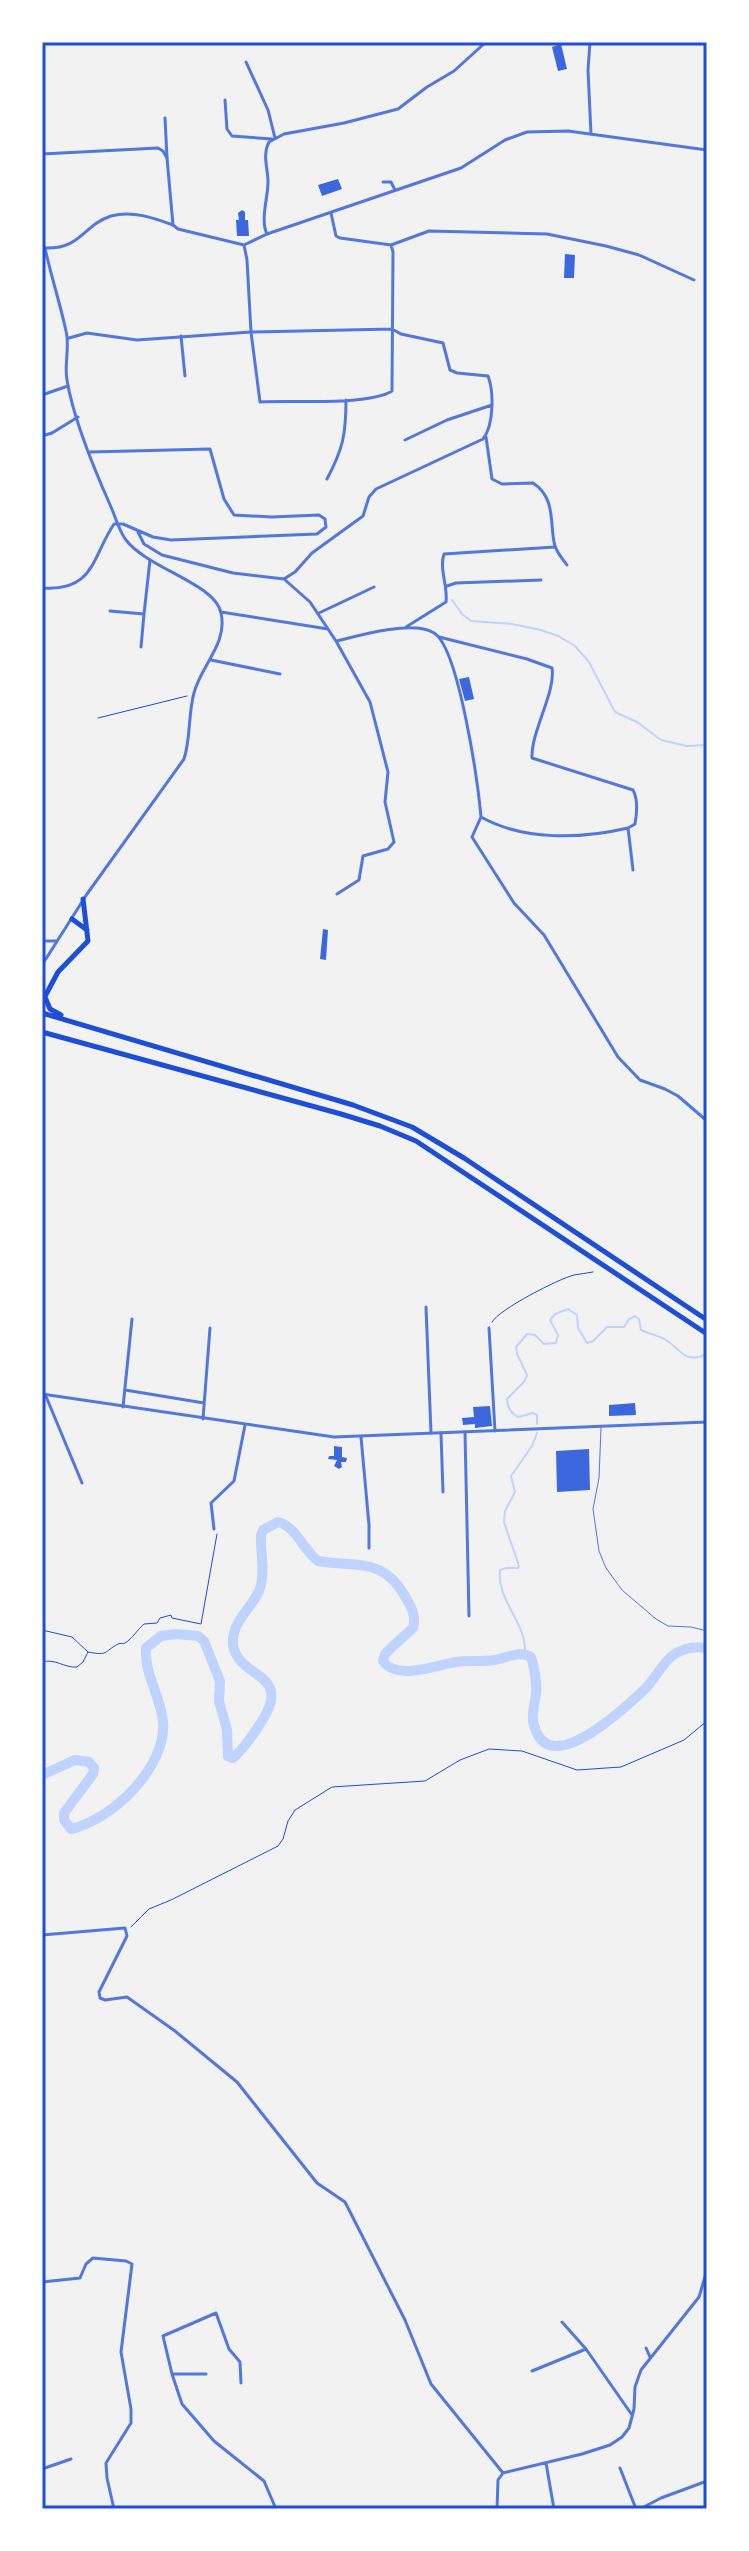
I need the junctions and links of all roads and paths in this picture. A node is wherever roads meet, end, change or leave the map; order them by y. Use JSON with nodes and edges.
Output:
{"nodes":[{"id":1,"x":486,"y":42,"type":"edge"},
{"id":2,"x":590,"y":42,"type":"edge"},
{"id":3,"x":246,"y":62,"type":"dead end"},
{"id":4,"x":225,"y":100,"type":"dead end"},
{"id":5,"x":165,"y":118,"type":"dead end"},
{"id":6,"x":591,"y":134,"type":"junction"},
{"id":7,"x":274,"y":138,"type":"junction"},
{"id":8,"x":707,"y":150,"type":"edge"},
{"id":9,"x":42,"y":154,"type":"edge"},
{"id":10,"x":167,"y":158,"type":"junction"},
{"id":11,"x":383,"y":182,"type":"dead end"},
{"id":12,"x":395,"y":190,"type":"junction"},
{"id":13,"x":331,"y":213,"type":"junction"},
{"id":14,"x":42,"y":217,"type":"edge"},
{"id":15,"x":173,"y":225,"type":"junction"},
{"id":16,"x":42,"y":229,"type":"edge"},
{"id":17,"x":267,"y":234,"type":"junction"},
{"id":18,"x":244,"y":245,"type":"junction"},
{"id":19,"x":391,"y":245,"type":"junction"},
{"id":20,"x":43,"y":247,"type":"edge"},
{"id":21,"x":694,"y":280,"type":"dead end"},
{"id":22,"x":392,"y":329,"type":"junction"},
{"id":23,"x":251,"y":332,"type":"junction"},
{"id":24,"x":181,"y":336,"type":"junction"},
{"id":25,"x":67,"y":339,"type":"junction"},
{"id":26,"x":185,"y":376,"type":"dead end"},
{"id":27,"x":68,"y":386,"type":"junction"},
{"id":28,"x":42,"y":395,"type":"edge"},
{"id":29,"x":346,"y":400,"type":"junction"},
{"id":30,"x":492,"y":405,"type":"junction"},
{"id":31,"x":78,"y":417,"type":"junction"},
{"id":32,"x":42,"y":436,"type":"edge"},
{"id":33,"x":486,"y":437,"type":"junction"},
{"id":34,"x":405,"y":440,"type":"dead end"},
{"id":35,"x":90,"y":452,"type":"junction"},
{"id":36,"x":327,"y":479,"type":"dead end"},
{"id":37,"x":119,"y":526,"type":"junction"},
{"id":38,"x":138,"y":532,"type":"junction"},
{"id":39,"x":123,"y":534,"type":"junction"},
{"id":40,"x":555,"y":547,"type":"junction"},
{"id":41,"x":150,"y":560,"type":"junction"},
{"id":42,"x":567,"y":565,"type":"dead end"},
{"id":43,"x":284,"y":579,"type":"junction"},
{"id":44,"x":541,"y":580,"type":"dead end"},
{"id":45,"x":447,"y":586,"type":"junction"},
{"id":46,"x":374,"y":587,"type":"dead end"},
{"id":47,"x":42,"y":588,"type":"edge"},
{"id":48,"x":110,"y":611,"type":"dead end"},
{"id":49,"x":221,"y":612,"type":"junction"},
{"id":50,"x":318,"y":613,"type":"junction"},
{"id":51,"x":144,"y":614,"type":"junction"},
{"id":52,"x":406,"y":627,"type":"junction"},
{"id":53,"x":328,"y":629,"type":"junction"},
{"id":54,"x":439,"y":637,"type":"junction"},
{"id":55,"x":336,"y":641,"type":"junction"},
{"id":56,"x":141,"y":647,"type":"dead end"},
{"id":57,"x":211,"y":660,"type":"junction"},
{"id":58,"x":280,"y":674,"type":"dead end"},
{"id":59,"x":193,"y":695,"type":"junction"},
{"id":60,"x":98,"y":718,"type":"dead end"},
{"id":61,"x":481,"y":817,"type":"junction"},
{"id":62,"x":628,"y":828,"type":"junction"},
{"id":63,"x":633,"y":870,"type":"dead end"},
{"id":64,"x":337,"y":894,"type":"dead end"},
{"id":65,"x":85,"y":897,"type":"junction"},
{"id":66,"x":73,"y":916,"type":"junction"},
{"id":67,"x":85,"y":918,"type":"junction"},
{"id":68,"x":89,"y":932,"type":"junction"},
{"id":69,"x":42,"y":941,"type":"edge"},
{"id":70,"x":57,"y":941,"type":"junction"},
{"id":71,"x":42,"y":965,"type":"edge"},
{"id":72,"x":44,"y":999,"type":"edge"},
{"id":73,"x":42,"y":1013,"type":"edge"},
{"id":74,"x":42,"y":1032,"type":"edge"},
{"id":75,"x":119,"y":1035,"type":"junction"},
{"id":76,"x":707,"y":1121,"type":"edge"},
{"id":77,"x":593,"y":1272,"type":"dead end"},
{"id":78,"x":426,"y":1307,"type":"dead end"},
{"id":79,"x":132,"y":1319,"type":"dead end"},
{"id":80,"x":707,"y":1320,"type":"edge"},
{"id":81,"x":210,"y":1328,"type":"dead end"},
{"id":82,"x":489,"y":1328,"type":"joint"},
{"id":83,"x":707,"y":1334,"type":"edge"},
{"id":84,"x":125,"y":1390,"type":"junction"},
{"id":85,"x":43,"y":1394,"type":"edge"},
{"id":86,"x":204,"y":1403,"type":"junction"},
{"id":87,"x":123,"y":1407,"type":"junction"},
{"id":88,"x":203,"y":1419,"type":"junction"},
{"id":89,"x":707,"y":1422,"type":"edge"},
{"id":90,"x":245,"y":1425,"type":"junction"},
{"id":91,"x":601,"y":1426,"type":"junction"},
{"id":92,"x":495,"y":1431,"type":"junction"},
{"id":93,"x":465,"y":1432,"type":"junction"},
{"id":94,"x":431,"y":1433,"type":"junction"},
{"id":95,"x":441,"y":1433,"type":"junction"},
{"id":96,"x":361,"y":1437,"type":"junction"},
{"id":97,"x":82,"y":1483,"type":"dead end"},
{"id":98,"x":443,"y":1492,"type":"dead end"},
{"id":99,"x":216,"y":1531,"type":"joint"},
{"id":100,"x":369,"y":1548,"type":"dead end"},
{"id":101,"x":469,"y":1616,"type":"dead end"},
{"id":102,"x":42,"y":1630,"type":"edge"},
{"id":103,"x":707,"y":1631,"type":"edge"},
{"id":104,"x":88,"y":1652,"type":"junction"},
{"id":105,"x":42,"y":1662,"type":"edge"},
{"id":106,"x":707,"y":1721,"type":"edge"},
{"id":107,"x":125,"y":1928,"type":"junction"},
{"id":108,"x":42,"y":1935,"type":"edge"},
{"id":109,"x":707,"y":2270,"type":"edge"},
{"id":110,"x":42,"y":2282,"type":"edge"},
{"id":111,"x":562,"y":2322,"type":"dead end"},
{"id":112,"x":646,"y":2348,"type":"dead end"},
{"id":113,"x":586,"y":2349,"type":"junction"},
{"id":114,"x":650,"y":2357,"type":"junction"},
{"id":115,"x":532,"y":2371,"type":"dead end"},
{"id":116,"x":172,"y":2374,"type":"junction"},
{"id":117,"x":206,"y":2374,"type":"dead end"},
{"id":118,"x":241,"y":2383,"type":"dead end"},
{"id":119,"x":632,"y":2415,"type":"junction"},
{"id":120,"x":71,"y":2459,"type":"dead end"},
{"id":121,"x":546,"y":2463,"type":"junction"},
{"id":122,"x":620,"y":2468,"type":"dead end"},
{"id":123,"x":42,"y":2469,"type":"edge"},
{"id":124,"x":503,"y":2473,"type":"junction"},
{"id":125,"x":707,"y":2481,"type":"edge"},
{"id":126,"x":114,"y":2509,"type":"edge"},
{"id":127,"x":276,"y":2509,"type":"edge"},
{"id":128,"x":497,"y":2509,"type":"edge"},
{"id":129,"x":554,"y":2509,"type":"edge"},
{"id":130,"x":638,"y":2509,"type":"edge"}],
"edges":[{"from":1,"to":7,"type":"street"},
{"from":2,"to":6,"type":"street"},
{"from":3,"to":7,"type":"street"},
{"from":4,"to":7,"type":"street"},
{"from":5,"to":10,"type":"street"},
{"from":6,"to":8,"type":"street"},
{"from":6,"to":12,"type":"street"},
{"from":7,"to":17,"type":"street"},
{"from":9,"to":10,"type":"street"},
{"from":10,"to":15,"type":"street"},
{"from":11,"to":12,"type":"street"},
{"from":12,"to":13,"type":"street"},
{"from":13,"to":17,"type":"street"},
{"from":13,"to":19,"type":"street"},
{"from":14,"to":16,"type":"street"},
{"from":15,"to":18,"type":"street"},
{"from":15,"to":20,"type":"street"},
{"from":17,"to":18,"type":"street"},
{"from":18,"to":23,"type":"street"},
{"from":19,"to":21,"type":"street"},
{"from":19,"to":22,"type":"street"},
{"from":20,"to":25,"type":"street"},
{"from":22,"to":23,"type":"street"},
{"from":22,"to":29,"type":"street"},
{"from":22,"to":30,"type":"street"},
{"from":23,"to":24,"type":"street"},
{"from":23,"to":29,"type":"street"},
{"from":24,"to":25,"type":"street"},
{"from":24,"to":26,"type":"street"},
{"from":25,"to":27,"type":"street"},
{"from":27,"to":28,"type":"street"},
{"from":27,"to":31,"type":"street"},
{"from":29,"to":36,"type":"street"},
{"from":30,"to":33,"type":"street"},
{"from":30,"to":34,"type":"street"},
{"from":31,"to":32,"type":"street"},
{"from":31,"to":35,"type":"street"},
{"from":33,"to":40,"type":"street"},
{"from":33,"to":43,"type":"street"},
{"from":35,"to":37,"type":"street"},
{"from":35,"to":38,"type":"street"},
{"from":37,"to":38,"type":"street"},
{"from":37,"to":39,"type":"street"},
{"from":37,"to":47,"type":"street"},
{"from":38,"to":39,"type":"street"},
{"from":38,"to":43,"type":"street"},
{"from":39,"to":41,"type":"street"},
{"from":40,"to":42,"type":"street"},
{"from":40,"to":45,"type":"street"},
{"from":41,"to":49,"type":"street"},
{"from":41,"to":51,"type":"street"},
{"from":43,"to":50,"type":"street"},
{"from":44,"to":45,"type":"street"},
{"from":45,"to":52,"type":"street"},
{"from":46,"to":50,"type":"street"},
{"from":48,"to":51,"type":"street"},
{"from":49,"to":53,"type":"street"},
{"from":49,"to":57,"type":"street"},
{"from":50,"to":53,"type":"street"},
{"from":51,"to":56,"type":"street"},
{"from":52,"to":54,"type":"street"},
{"from":52,"to":55,"type":"street"},
{"from":53,"to":55,"type":"street"},
{"from":54,"to":61,"type":"street"},
{"from":54,"to":62,"type":"street"},
{"from":55,"to":64,"type":"street"},
{"from":57,"to":58,"type":"street"},
{"from":57,"to":59,"type":"street"},
{"from":59,"to":60,"type":"path"},
{"from":59,"to":65,"type":"street"},
{"from":61,"to":62,"type":"street"},
{"from":61,"to":76,"type":"street"},
{"from":62,"to":63,"type":"street"},
{"from":65,"to":66,"type":"street"},
{"from":65,"to":67,"type":"highway"},
{"from":66,"to":67,"type":"highway"},
{"from":66,"to":68,"type":"highway"},
{"from":66,"to":70,"type":"street"},
{"from":67,"to":68,"type":"highway"},
{"from":68,"to":72,"type":"highway"},
{"from":69,"to":70,"type":"street"},
{"from":70,"to":71,"type":"street"},
{"from":72,"to":75,"type":"highway"},
{"from":73,"to":75,"type":"highway"},
{"from":74,"to":83,"type":"highway"},
{"from":75,"to":80,"type":"highway"},
{"from":77,"to":82,"type":"path"},
{"from":78,"to":94,"type":"street"},
{"from":79,"to":84,"type":"street"},
{"from":81,"to":86,"type":"street"},
{"from":82,"to":92,"type":"street"},
{"from":84,"to":86,"type":"street"},
{"from":84,"to":87,"type":"street"},
{"from":85,"to":87,"type":"street"},
{"from":85,"to":97,"type":"street"},
{"from":86,"to":88,"type":"street"},
{"from":87,"to":88,"type":"street"},
{"from":88,"to":90,"type":"street"},
{"from":89,"to":91,"type":"street"},
{"from":90,"to":96,"type":"street"},
{"from":90,"to":99,"type":"street"},
{"from":91,"to":92,"type":"street"},
{"from":91,"to":103,"type":"lane"},
{"from":92,"to":93,"type":"street"},
{"from":93,"to":95,"type":"street"},
{"from":93,"to":101,"type":"street"},
{"from":94,"to":95,"type":"street"},
{"from":94,"to":96,"type":"street"},
{"from":95,"to":98,"type":"street"},
{"from":96,"to":100,"type":"street"},
{"from":99,"to":104,"type":"path"},
{"from":102,"to":104,"type":"path"},
{"from":104,"to":105,"type":"path"},
{"from":106,"to":107,"type":"path"},
{"from":107,"to":108,"type":"street"},
{"from":107,"to":124,"type":"street"},
{"from":109,"to":114,"type":"street"},
{"from":110,"to":126,"type":"street"},
{"from":111,"to":113,"type":"street"},
{"from":112,"to":114,"type":"street"},
{"from":113,"to":115,"type":"street"},
{"from":113,"to":119,"type":"street"},
{"from":114,"to":119,"type":"street"},
{"from":116,"to":117,"type":"street"},
{"from":116,"to":118,"type":"street"},
{"from":116,"to":127,"type":"street"},
{"from":119,"to":121,"type":"street"},
{"from":120,"to":123,"type":"street"},
{"from":121,"to":124,"type":"street"},
{"from":121,"to":129,"type":"street"},
{"from":122,"to":130,"type":"street"},
{"from":124,"to":128,"type":"street"},
{"from":125,"to":130,"type":"street"}]}
